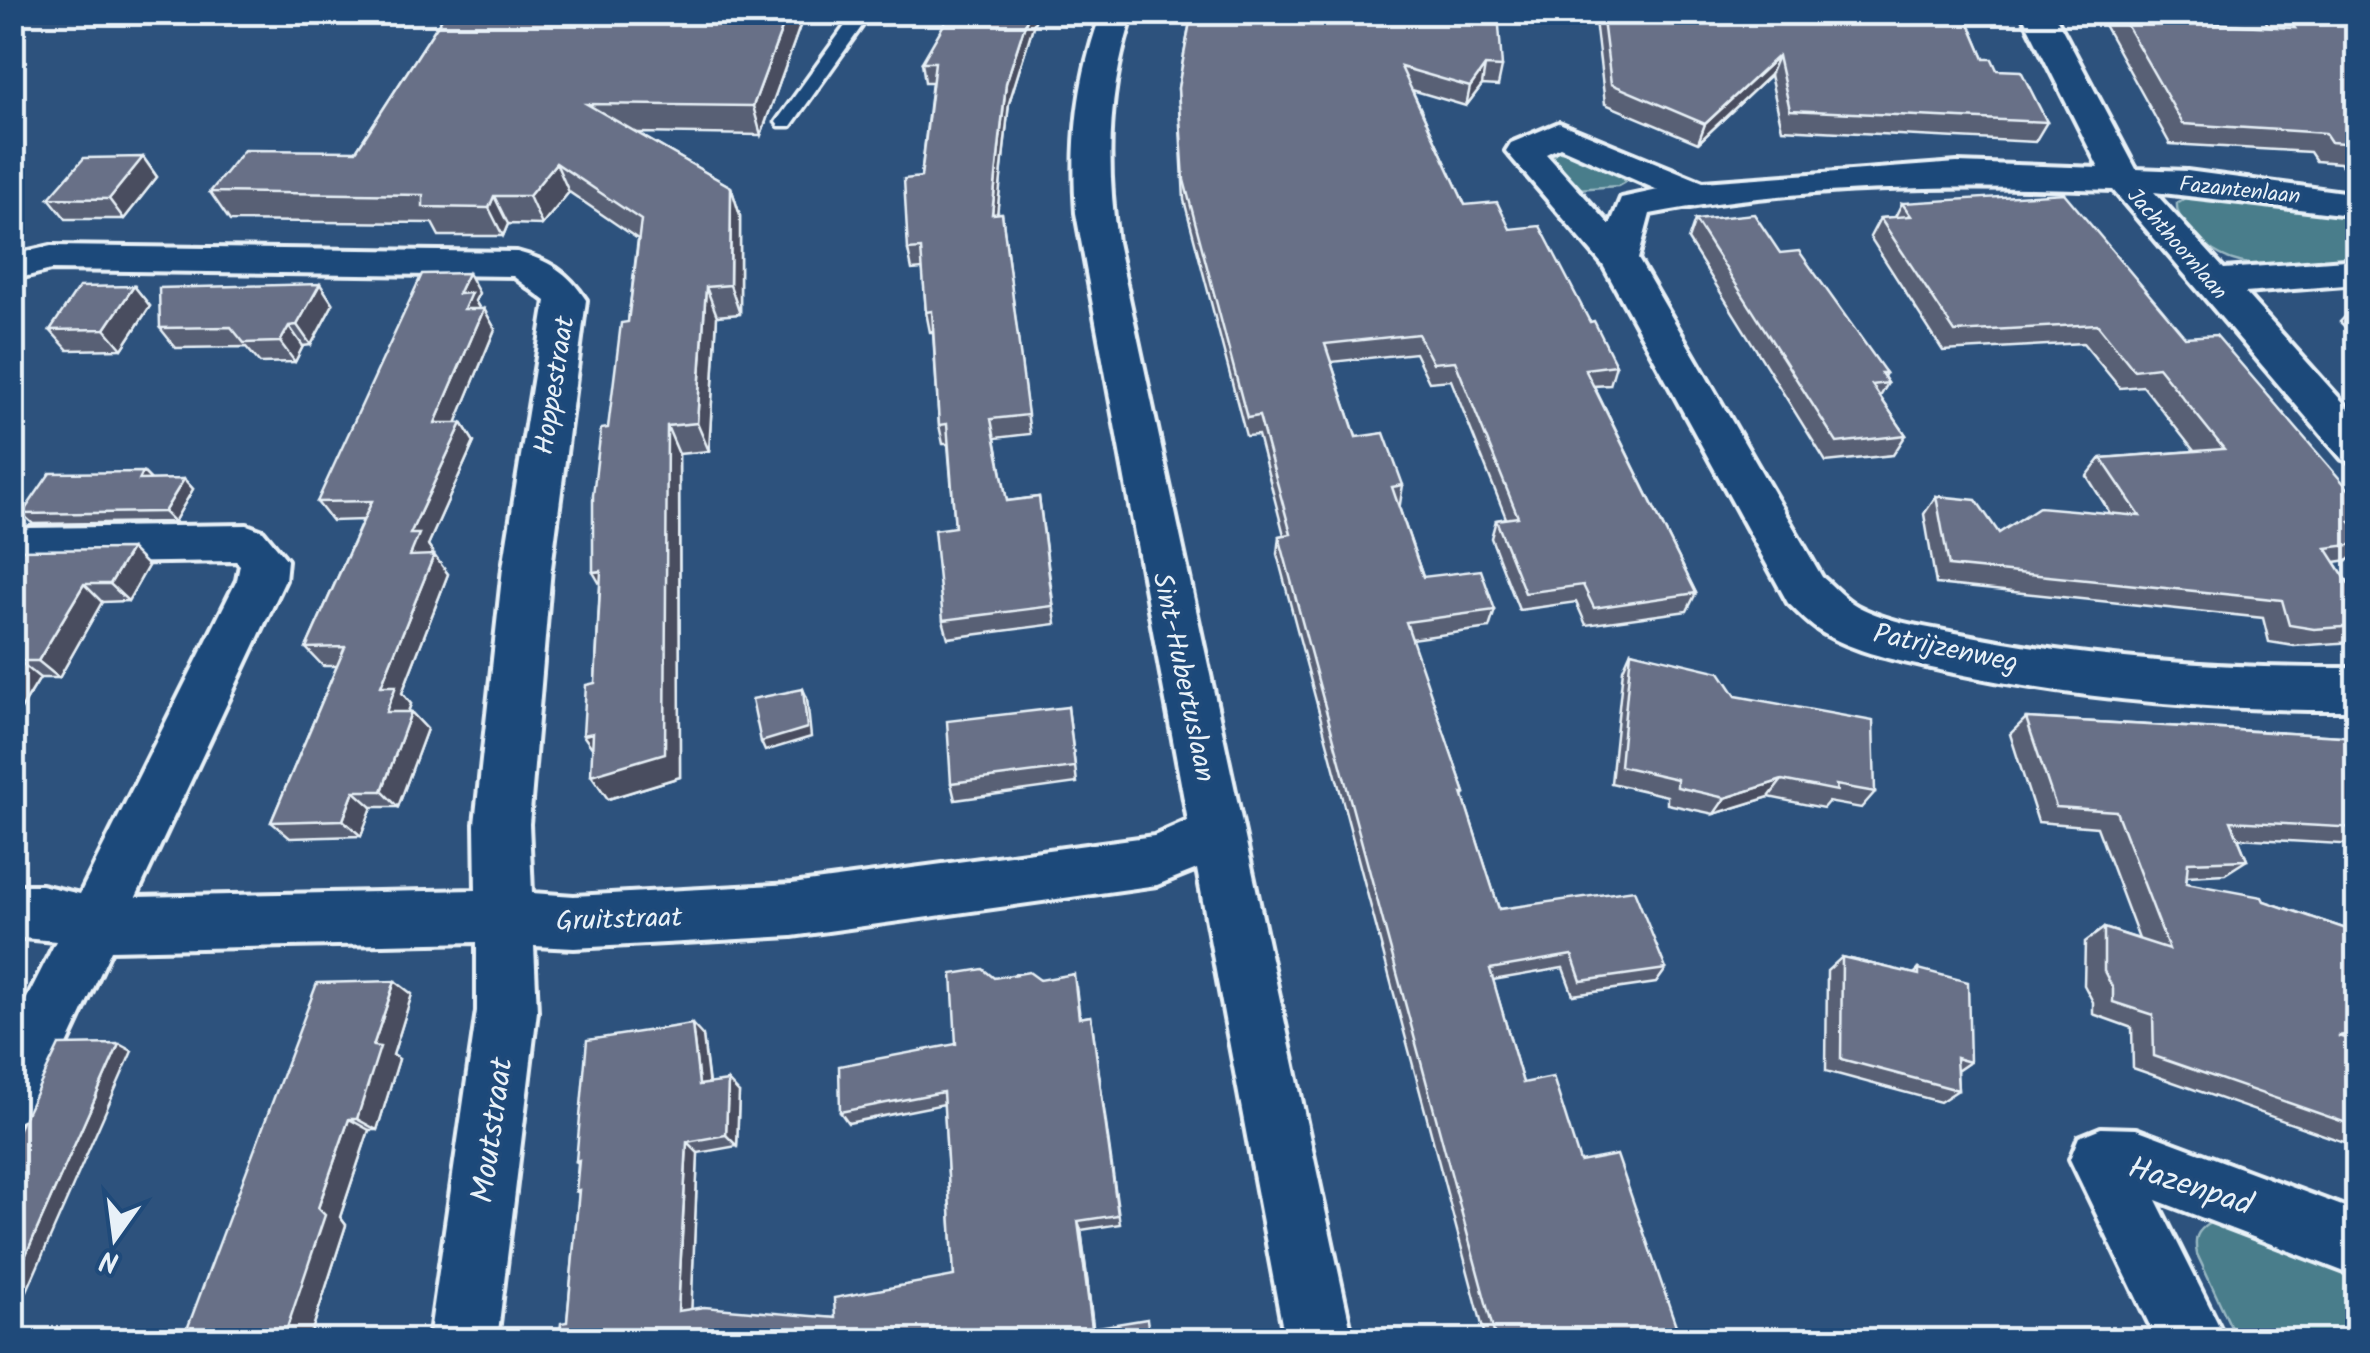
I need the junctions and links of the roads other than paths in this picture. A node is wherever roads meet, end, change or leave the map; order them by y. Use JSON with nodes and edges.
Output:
{"nodes":[{"id":1,"x":864,"y":12,"type":"edge"},
{"id":2,"x":1118,"y":12,"type":"edge"},
{"id":3,"x":2037,"y":12,"type":"edge"},
{"id":4,"x":784,"y":122,"type":"dead end"},
{"id":5,"x":2122,"y":178,"type":"junction"},
{"id":6,"x":1698,"y":194,"type":"junction"},
{"id":7,"x":2358,"y":205,"type":"edge"},
{"id":8,"x":1618,"y":260,"type":"junction"},
{"id":9,"x":12,"y":268,"type":"edge"},
{"id":10,"x":2358,"y":271,"type":"edge"},
{"id":11,"x":2212,"y":282,"type":"junction"},
{"id":12,"x":2358,"y":448,"type":"edge"},
{"id":13,"x":29,"y":546,"type":"edge"},
{"id":14,"x":2358,"y":688,"type":"edge"},
{"id":15,"x":1217,"y":834,"type":"junction"},
{"id":16,"x":12,"y":911,"type":"edge"},
{"id":17,"x":505,"y":918,"type":"junction"},
{"id":18,"x":95,"y":924,"type":"junction"},
{"id":19,"x":12,"y":1094,"type":"edge"},
{"id":20,"x":2358,"y":1244,"type":"edge"},
{"id":21,"x":463,"y":1340,"type":"edge"},
{"id":22,"x":1319,"y":1340,"type":"edge"},
{"id":23,"x":2192,"y":1340,"type":"edge"}],
"edges":[{"from":1,"to":4,"type":"lane"},
{"from":2,"to":15,"type":"street","name":"Sint-Hubertuslaan"},
{"from":3,"to":5,"type":"street","name":"Jachthoornlaan"},
{"from":5,"to":6,"type":"street","name":"Patrijzenweg"},
{"from":5,"to":7,"type":"street","name":"Fazantenlaan"},
{"from":5,"to":11,"type":"street","name":"Jachthoornlaan"},
{"from":6,"to":8,"type":"street","name":"Patrijzenweg"},
{"from":6,"to":8,"type":"street","name":"Patrijzenweg"},
{"from":8,"to":14,"type":"street","name":"Patrijzenweg"},
{"from":9,"to":17,"type":"street","name":"Hoppestraat"},
{"from":10,"to":11,"type":"street"},
{"from":11,"to":12,"type":"street","name":"Jachthoornlaan"},
{"from":13,"to":18,"type":"street"},
{"from":15,"to":17,"type":"street","name":"Gruitstraat"},
{"from":15,"to":22,"type":"street","name":"Sint-Hubertuslaan"},
{"from":16,"to":18,"type":"street","name":"Gruitstraat"},
{"from":17,"to":18,"type":"street","name":"Gruitstraat"},
{"from":17,"to":21,"type":"street","name":"Moutstraat"},
{"from":18,"to":19,"type":"street"},
{"from":20,"to":23,"type":"street","name":"Hazenpad"}]}
